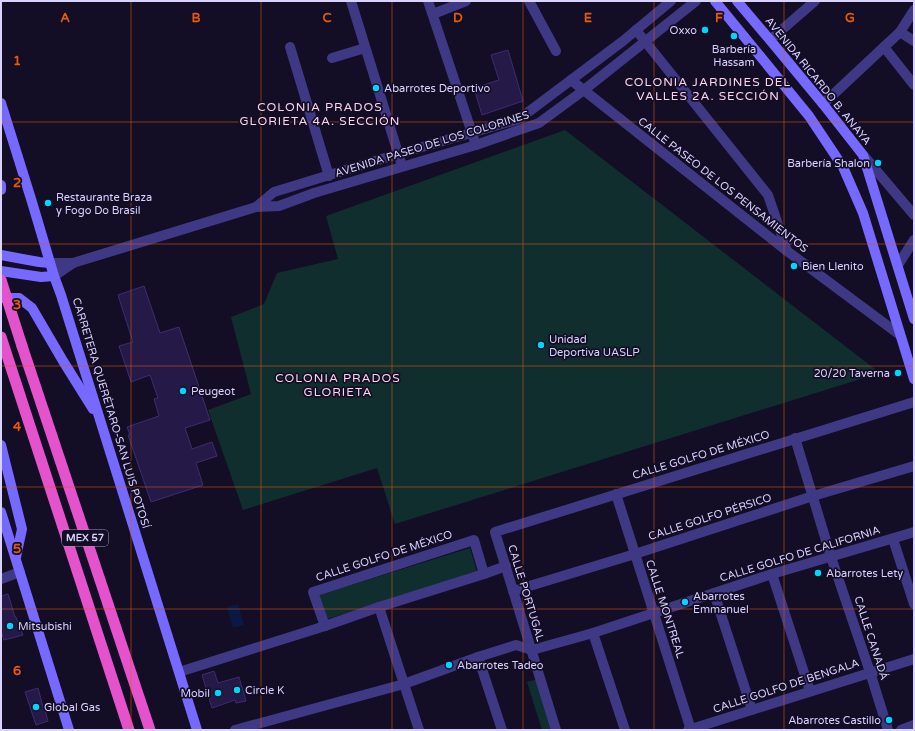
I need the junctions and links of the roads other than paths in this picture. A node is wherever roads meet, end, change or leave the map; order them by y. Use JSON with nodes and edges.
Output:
{"nodes":[{"id":1,"x":351,"y":1,"type":"edge"},
{"id":2,"x":428,"y":1,"type":"edge"},
{"id":3,"x":466,"y":1,"type":"edge"},
{"id":4,"x":529,"y":1,"type":"edge"},
{"id":5,"x":671,"y":1,"type":"edge"},
{"id":6,"x":696,"y":1,"type":"edge"},
{"id":7,"x":715,"y":1,"type":"edge"},
{"id":8,"x":737,"y":1,"type":"edge"},
{"id":9,"x":815,"y":1,"type":"edge"},
{"id":10,"x":914,"y":10,"type":"edge"},
{"id":11,"x":432,"y":14,"type":"junction"},
{"id":12,"x":636,"y":30,"type":"junction"},
{"id":13,"x":900,"y":32,"type":"junction"},
{"id":14,"x":770,"y":40,"type":"junction"},
{"id":15,"x":914,"y":41,"type":"edge"},
{"id":16,"x":645,"y":42,"type":"junction"},
{"id":17,"x":290,"y":47,"type":"dead end"},
{"id":18,"x":366,"y":48,"type":"junction"},
{"id":19,"x":884,"y":48,"type":"junction"},
{"id":20,"x":556,"y":51,"type":"dead end"},
{"id":21,"x":332,"y":58,"type":"dead end"},
{"id":22,"x":571,"y":80,"type":"junction"},
{"id":23,"x":914,"y":85,"type":"edge"},
{"id":24,"x":584,"y":90,"type":"junction"},
{"id":25,"x":1,"y":104,"type":"edge"},
{"id":26,"x":823,"y":104,"type":"junction"},
{"id":27,"x":472,"y":133,"type":"junction"},
{"id":28,"x":476,"y":144,"type":"junction"},
{"id":29,"x":398,"y":154,"type":"junction"},
{"id":30,"x":863,"y":155,"type":"junction"},
{"id":31,"x":402,"y":166,"type":"junction"},
{"id":32,"x":329,"y":176,"type":"junction"},
{"id":33,"x":1,"y":185,"type":"edge"},
{"id":34,"x":293,"y":187,"type":"junction"},
{"id":35,"x":1,"y":190,"type":"edge"},
{"id":36,"x":274,"y":192,"type":"junction"},
{"id":37,"x":297,"y":199,"type":"junction"},
{"id":38,"x":279,"y":206,"type":"junction"},
{"id":39,"x":256,"y":207,"type":"junction"},
{"id":40,"x":914,"y":216,"type":"edge"},
{"id":41,"x":914,"y":240,"type":"edge"},
{"id":42,"x":787,"y":251,"type":"junction"},
{"id":43,"x":1,"y":255,"type":"edge"},
{"id":44,"x":50,"y":263,"type":"junction"},
{"id":45,"x":73,"y":263,"type":"junction"},
{"id":46,"x":898,"y":265,"type":"junction"},
{"id":47,"x":1,"y":271,"type":"edge"},
{"id":48,"x":54,"y":276,"type":"junction"},
{"id":49,"x":1,"y":280,"type":"edge"},
{"id":50,"x":1,"y":298,"type":"edge"},
{"id":51,"x":914,"y":318,"type":"edge"},
{"id":52,"x":900,"y":335,"type":"junction"},
{"id":53,"x":1,"y":337,"type":"edge"},
{"id":54,"x":914,"y":379,"type":"edge"},
{"id":55,"x":914,"y":402,"type":"edge"},
{"id":56,"x":101,"y":422,"type":"junction"},
{"id":57,"x":795,"y":438,"type":"junction"},
{"id":58,"x":1,"y":444,"type":"edge"},
{"id":59,"x":914,"y":466,"type":"edge"},
{"id":60,"x":616,"y":494,"type":"junction"},
{"id":61,"x":813,"y":496,"type":"junction"},
{"id":62,"x":1,"y":512,"type":"edge"},
{"id":63,"x":495,"y":532,"type":"joint"},
{"id":64,"x":914,"y":532,"type":"edge"},
{"id":65,"x":893,"y":539,"type":"junction"},
{"id":66,"x":635,"y":554,"type":"junction"},
{"id":67,"x":831,"y":557,"type":"junction"},
{"id":68,"x":15,"y":559,"type":"junction"},
{"id":69,"x":506,"y":566,"type":"junction"},
{"id":70,"x":20,"y":572,"type":"junction"},
{"id":71,"x":484,"y":574,"type":"junction"},
{"id":72,"x":772,"y":574,"type":"junction"},
{"id":73,"x":1,"y":579,"type":"edge"},
{"id":74,"x":513,"y":591,"type":"junction"},
{"id":75,"x":714,"y":593,"type":"junction"},
{"id":76,"x":914,"y":604,"type":"edge"},
{"id":77,"x":379,"y":607,"type":"junction"},
{"id":78,"x":654,"y":613,"type":"junction"},
{"id":79,"x":325,"y":626,"type":"junction"},
{"id":80,"x":593,"y":633,"type":"junction"},
{"id":81,"x":532,"y":650,"type":"junction"},
{"id":82,"x":478,"y":657,"type":"junction"},
{"id":83,"x":914,"y":659,"type":"edge"},
{"id":84,"x":179,"y":672,"type":"junction"},
{"id":85,"x":870,"y":672,"type":"junction"},
{"id":86,"x":404,"y":684,"type":"junction"},
{"id":87,"x":810,"y":691,"type":"junction"},
{"id":88,"x":752,"y":710,"type":"junction"},
{"id":89,"x":914,"y":725,"type":"edge"},
{"id":90,"x":69,"y":730,"type":"edge"},
{"id":91,"x":129,"y":730,"type":"edge"},
{"id":92,"x":150,"y":730,"type":"edge"},
{"id":93,"x":197,"y":730,"type":"edge"},
{"id":94,"x":235,"y":730,"type":"edge"},
{"id":95,"x":419,"y":730,"type":"edge"},
{"id":96,"x":502,"y":730,"type":"edge"},
{"id":97,"x":556,"y":730,"type":"edge"},
{"id":98,"x":625,"y":730,"type":"edge"},
{"id":99,"x":690,"y":730,"type":"edge"},
{"id":100,"x":888,"y":730,"type":"edge"},
{"id":101,"x":901,"y":730,"type":"edge"}],
"edges":[{"from":1,"to":18,"type":"street"},
{"from":2,"to":11,"type":"street"},
{"from":3,"to":11,"type":"street"},
{"from":4,"to":20,"type":"street"},
{"from":5,"to":12,"type":"street","name":"AVENIDA PASEO DE LOS COLORINES"},
{"from":6,"to":16,"type":"street","name":"AVENIDA PASEO DE LOS COLORINES"},
{"from":7,"to":52,"type":"main road"},
{"from":8,"to":14,"type":"main road","name":"AVENIDA RICARDO B. ANAYA"},
{"from":9,"to":14,"type":"street"},
{"from":10,"to":13,"type":"street"},
{"from":11,"to":27,"type":"street"},
{"from":12,"to":16,"type":"street"},
{"from":12,"to":22,"type":"street","name":"AVENIDA PASEO DE LOS COLORINES"},
{"from":13,"to":15,"type":"street"},
{"from":13,"to":19,"type":"street"},
{"from":14,"to":26,"type":"main road","name":"AVENIDA RICARDO B. ANAYA"},
{"from":16,"to":24,"type":"street","name":"AVENIDA PASEO DE LOS COLORINES"},
{"from":16,"to":42,"type":"street"},
{"from":17,"to":32,"type":"street"},
{"from":18,"to":21,"type":"street"},
{"from":18,"to":29,"type":"street"},
{"from":19,"to":23,"type":"street"},
{"from":19,"to":26,"type":"street"},
{"from":22,"to":24,"type":"street","name":"CALLE PASEO DE LOS PENSAMIENTOS"},
{"from":22,"to":27,"type":"street","name":"AVENIDA PASEO DE LOS COLORINES"},
{"from":24,"to":28,"type":"street","name":"AVENIDA PASEO DE LOS COLORINES"},
{"from":24,"to":42,"type":"street","name":"CALLE PASEO DE LOS PENSAMIENTOS"},
{"from":25,"to":44,"type":"main road","name":"CARRETERA QUERÉTARO-SAN LUIS POTOSÍ"},
{"from":26,"to":30,"type":"main road","name":"AVENIDA RICARDO B. ANAYA"},
{"from":27,"to":28,"type":"street"},
{"from":27,"to":29,"type":"street","name":"AVENIDA PASEO DE LOS COLORINES"},
{"from":28,"to":31,"type":"street","name":"AVENIDA PASEO DE LOS COLORINES"},
{"from":29,"to":31,"type":"street"},
{"from":29,"to":32,"type":"street","name":"AVENIDA PASEO DE LOS COLORINES"},
{"from":30,"to":40,"type":"street"},
{"from":30,"to":46,"type":"main road","name":"AVENIDA RICARDO B. ANAYA"},
{"from":31,"to":37,"type":"street","name":"AVENIDA PASEO DE LOS COLORINES"},
{"from":32,"to":34,"type":"street","name":"AVENIDA PASEO DE LOS COLORINES"},
{"from":33,"to":35,"type":"main road"},
{"from":34,"to":36,"type":"street","name":"AVENIDA PASEO DE LOS COLORINES"},
{"from":34,"to":37,"type":"street"},
{"from":36,"to":38,"type":"street"},
{"from":36,"to":39,"type":"street","name":"AVENIDA PASEO DE LOS COLORINES"},
{"from":37,"to":38,"type":"street","name":"AVENIDA PASEO DE LOS COLORINES"},
{"from":38,"to":39,"type":"street","name":"AVENIDA PASEO DE LOS COLORINES"},
{"from":39,"to":45,"type":"street","name":"AVENIDA PASEO DE LOS COLORINES"},
{"from":41,"to":46,"type":"street"},
{"from":42,"to":52,"type":"street","name":"CALLE PASEO DE LOS PENSAMIENTOS"},
{"from":43,"to":44,"type":"main road"},
{"from":44,"to":45,"type":"street","name":"AVENIDA PASEO DE LOS COLORINES"},
{"from":44,"to":48,"type":"main road","name":"CARRETERA QUERÉTARO-SAN LUIS POTOSÍ"},
{"from":45,"to":48,"type":"street","name":"AVENIDA PASEO DE LOS COLORINES"},
{"from":46,"to":51,"type":"main road","name":"AVENIDA RICARDO B. ANAYA"},
{"from":47,"to":48,"type":"main road"},
{"from":48,"to":56,"type":"main road","name":"CARRETERA QUERÉTARO-SAN LUIS POTOSÍ"},
{"from":49,"to":92,"type":"highway","number":"MEX 57","bridge":true},
{"from":50,"to":56,"type":"main road"},
{"from":52,"to":54,"type":"main road"},
{"from":53,"to":91,"type":"highway","number":"MEX 57"},
{"from":55,"to":57,"type":"street","name":"CALLE GOLFO DE MÉXICO"},
{"from":56,"to":84,"type":"main road","name":"CARRETERA QUERÉTARO-SAN LUIS POTOSÍ"},
{"from":57,"to":60,"type":"street","name":"CALLE GOLFO DE MÉXICO"},
{"from":57,"to":61,"type":"street","name":"CALLE CANADÁ"},
{"from":58,"to":68,"type":"main road"},
{"from":59,"to":61,"type":"street","name":"CALLE GOLFO PÉRSICO"},
{"from":60,"to":63,"type":"street","name":"CALLE GOLFO DE MÉXICO"},
{"from":60,"to":66,"type":"street","name":"CALLE MONTREAL"},
{"from":61,"to":66,"type":"street","name":"CALLE GOLFO PÉRSICO"},
{"from":61,"to":67,"type":"street","name":"CALLE CANADÁ"},
{"from":62,"to":68,"type":"main road"},
{"from":63,"to":69,"type":"street","name":"CALLE PORTUGAL"},
{"from":64,"to":65,"type":"street","name":"CALLE GOLFO DE CALIFORNIA"},
{"from":65,"to":67,"type":"street","name":"CALLE GOLFO DE CALIFORNIA"},
{"from":65,"to":76,"type":"street"},
{"from":66,"to":74,"type":"street","name":"CALLE GOLFO PÉRSICO"},
{"from":66,"to":78,"type":"street","name":"CALLE MONTREAL"},
{"from":67,"to":72,"type":"street","name":"CALLE GOLFO DE CALIFORNIA"},
{"from":67,"to":85,"type":"street","name":"CALLE CANADÁ"},
{"from":68,"to":70,"type":"main road"},
{"from":69,"to":71,"type":"street"},
{"from":69,"to":74,"type":"street","name":"CALLE PORTUGAL"},
{"from":70,"to":73,"type":"street"},
{"from":70,"to":90,"type":"main road"},
{"from":71,"to":77,"type":"street"},
{"from":71,"to":79,"type":"street","name":"CALLE GOLFO DE MÉXICO"},
{"from":72,"to":75,"type":"street","name":"CALLE GOLFO DE CALIFORNIA"},
{"from":72,"to":87,"type":"street"},
{"from":74,"to":81,"type":"street","name":"CALLE PORTUGAL"},
{"from":75,"to":78,"type":"street","name":"CALLE GOLFO DE CALIFORNIA"},
{"from":75,"to":88,"type":"street"},
{"from":77,"to":79,"type":"street"},
{"from":77,"to":86,"type":"street"},
{"from":78,"to":80,"type":"street","name":"CALLE GOLFO DE CALIFORNIA"},
{"from":78,"to":99,"type":"street","name":"CALLE MONTREAL"},
{"from":79,"to":84,"type":"street"},
{"from":80,"to":81,"type":"street","name":"CALLE GOLFO DE CALIFORNIA"},
{"from":80,"to":98,"type":"street"},
{"from":81,"to":82,"type":"street","name":"CALLE GOLFO DE CALIFORNIA"},
{"from":81,"to":97,"type":"street","name":"CALLE PORTUGAL"},
{"from":82,"to":86,"type":"street","name":"CALLE GOLFO DE CALIFORNIA"},
{"from":82,"to":96,"type":"street"},
{"from":83,"to":85,"type":"street","name":"CALLE GOLFO DE BENGALA"},
{"from":84,"to":93,"type":"main road","name":"CARRETERA QUERÉTARO-SAN LUIS POTOSÍ"},
{"from":85,"to":87,"type":"street","name":"CALLE GOLFO DE BENGALA"},
{"from":85,"to":100,"type":"street","name":"CALLE CANADÁ"},
{"from":86,"to":94,"type":"street","name":"CALLE GOLFO DE CALIFORNIA"},
{"from":86,"to":95,"type":"street"},
{"from":87,"to":88,"type":"street","name":"CALLE GOLFO DE BENGALA"},
{"from":88,"to":99,"type":"street","name":"CALLE GOLFO DE BENGALA"},
{"from":89,"to":101,"type":"street"}]}
